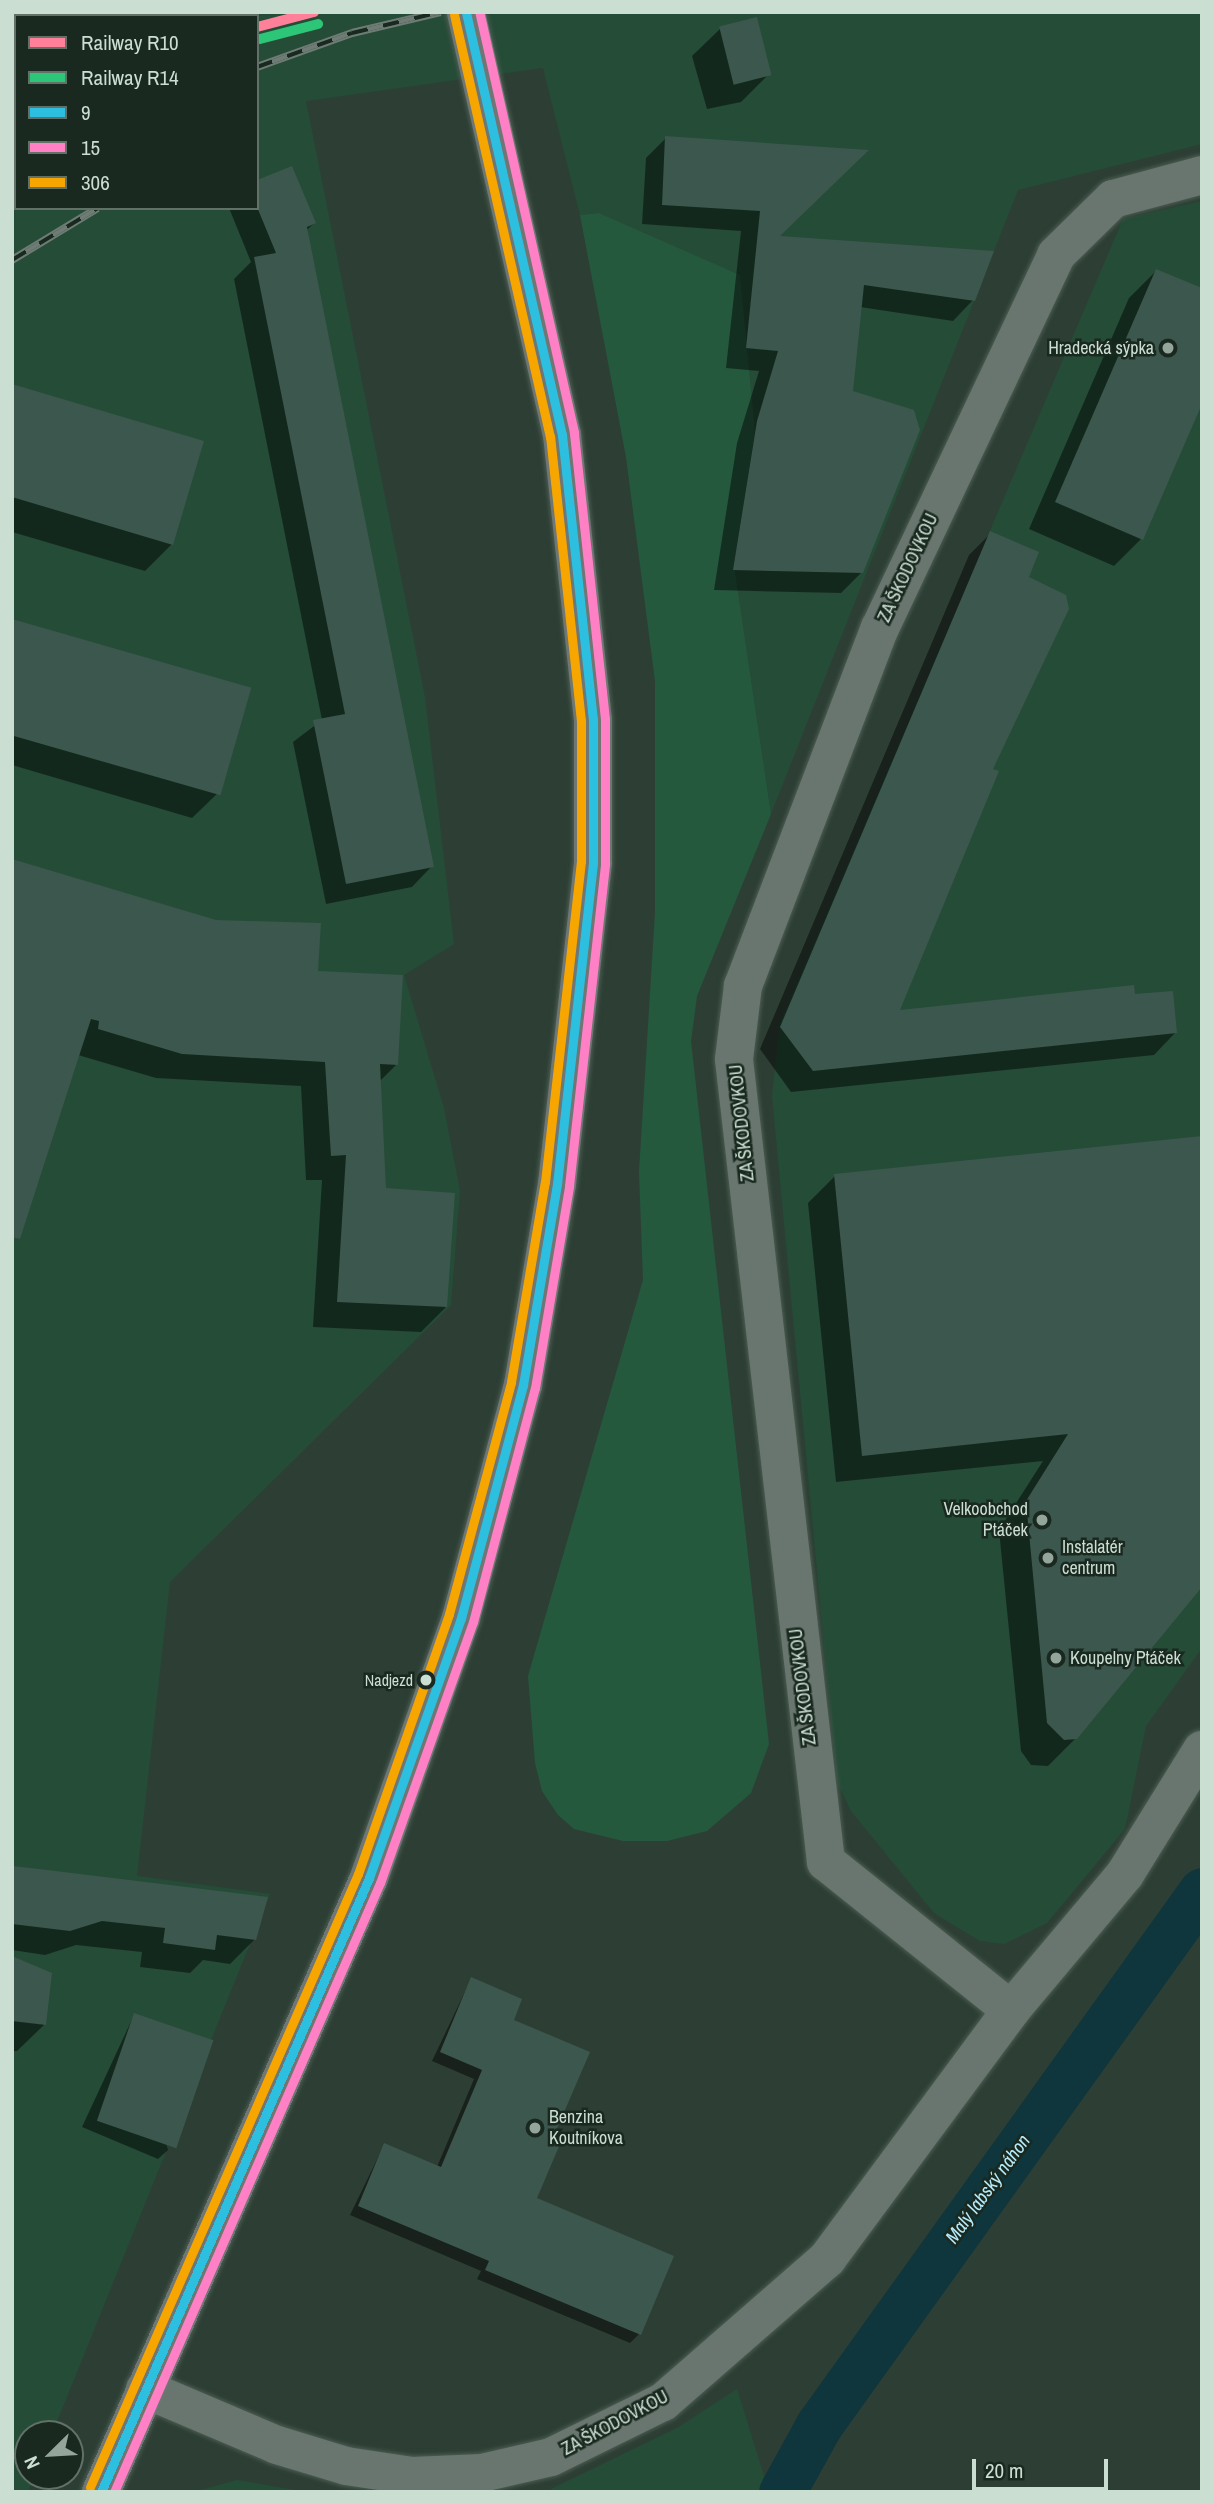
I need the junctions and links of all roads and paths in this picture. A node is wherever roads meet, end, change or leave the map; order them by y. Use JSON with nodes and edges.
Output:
{"nodes":[{"id":1,"x":466,"y":12,"type":"edge"},
{"id":2,"x":1202,"y":175,"type":"edge"},
{"id":3,"x":1202,"y":1750,"type":"edge"},
{"id":4,"x":1011,"y":2010,"type":"junction"},
{"id":5,"x":145,"y":2389,"type":"junction"},
{"id":6,"x":101,"y":2492,"type":"edge"}],
"edges":[{"from":1,"to":5,"type":"main road"},
{"from":2,"to":4,"type":"street","name":"ZA ŠKODOVKOU"},
{"from":3,"to":4,"type":"street","name":"ZA ŠKODOVKOU"},
{"from":4,"to":5,"type":"street","name":"ZA ŠKODOVKOU"},
{"from":5,"to":6,"type":"main road"}]}
